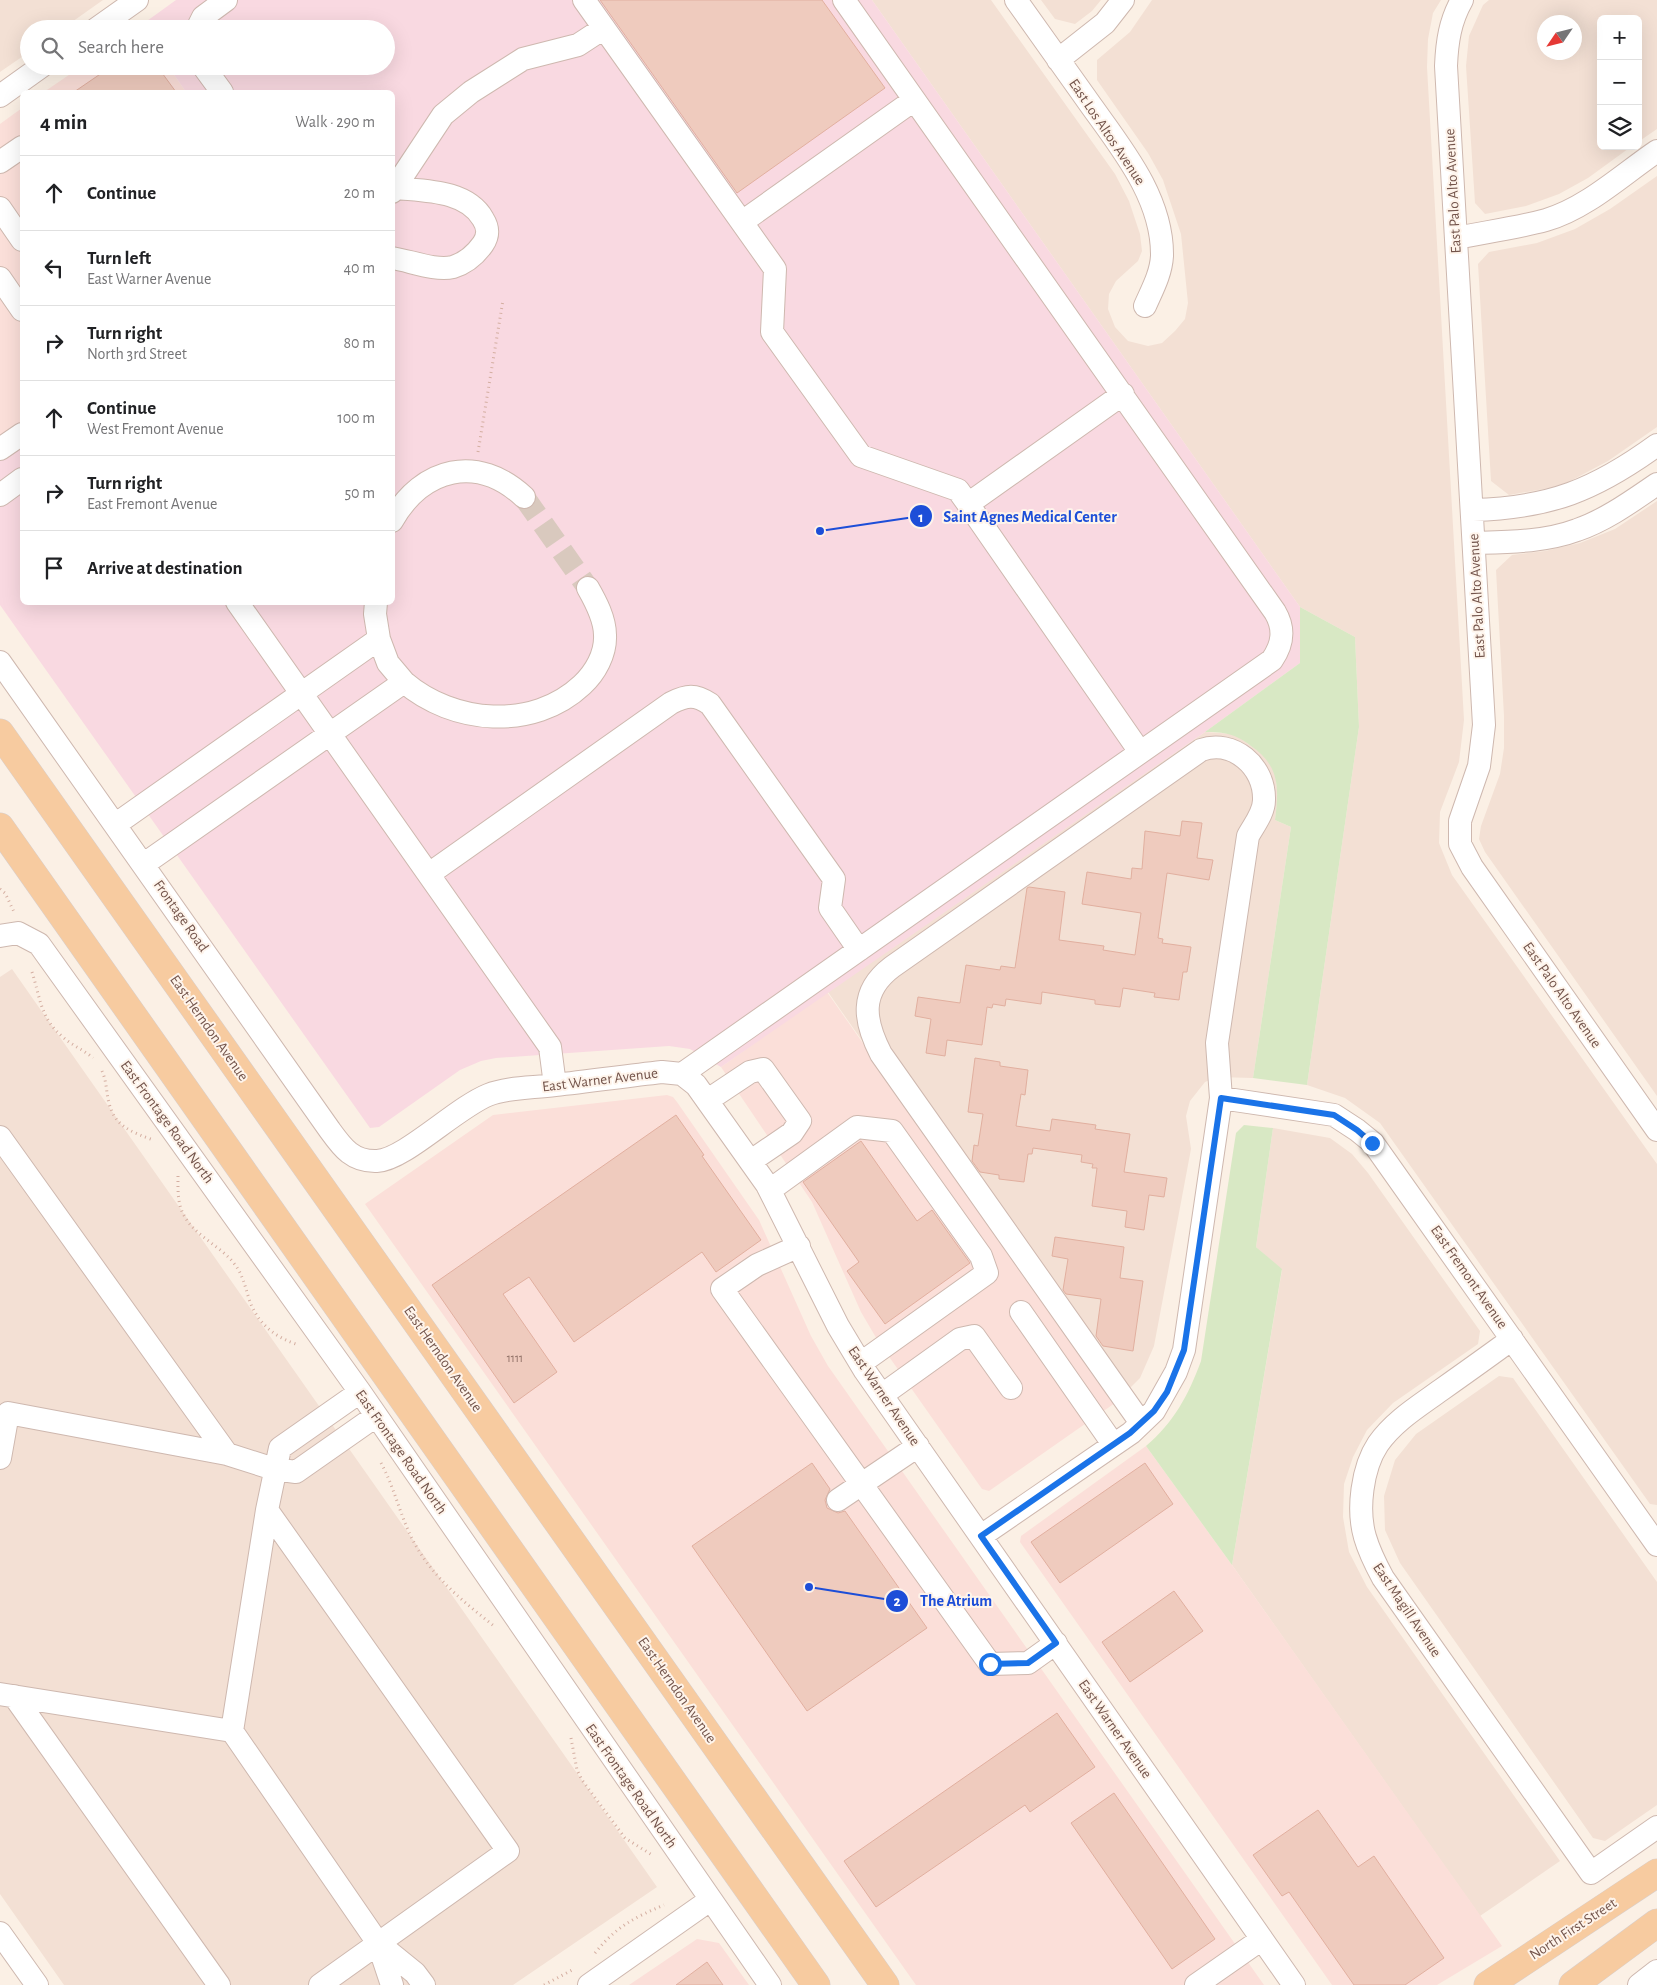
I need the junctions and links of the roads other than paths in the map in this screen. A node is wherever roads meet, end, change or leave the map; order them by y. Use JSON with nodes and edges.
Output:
{"nodes":[{"id":1,"x":137,"y":0,"type":"edge"},
{"id":2,"x":226,"y":0,"type":"edge"},
{"id":3,"x":584,"y":0,"type":"edge"},
{"id":4,"x":844,"y":0,"type":"edge"},
{"id":5,"x":1016,"y":0,"type":"edge"},
{"id":6,"x":1123,"y":0,"type":"edge"},
{"id":7,"x":1462,"y":0,"type":"edge"},
{"id":8,"x":109,"y":20,"type":"edge"},
{"id":9,"x":202,"y":20,"type":"edge"},
{"id":10,"x":604,"y":28,"type":"junction"},
{"id":11,"x":1058,"y":60,"type":"junction"},
{"id":12,"x":29,"y":75,"type":"edge"},
{"id":13,"x":210,"y":75,"type":"edge"},
{"id":14,"x":221,"y":90,"type":"edge"},
{"id":15,"x":0,"y":96,"type":"edge"},
{"id":16,"x":914,"y":100,"type":"junction"},
{"id":17,"x":20,"y":148,"type":"edge"},
{"id":18,"x":1657,"y":151,"type":"edge"},
{"id":19,"x":0,"y":162,"type":"edge"},
{"id":20,"x":395,"y":188,"type":"edge"},
{"id":21,"x":395,"y":190,"type":"edge"},
{"id":22,"x":0,"y":208,"type":"edge"},
{"id":23,"x":742,"y":222,"type":"junction"},
{"id":24,"x":20,"y":237,"type":"edge"},
{"id":25,"x":1456,"y":238,"type":"junction"},
{"id":26,"x":395,"y":259,"type":"edge"},
{"id":27,"x":0,"y":278,"type":"edge"},
{"id":28,"x":1145,"y":306,"type":"dead end"},
{"id":29,"x":20,"y":307,"type":"edge"},
{"id":30,"x":1122,"y":394,"type":"junction"},
{"id":31,"x":20,"y":435,"type":"edge"},
{"id":32,"x":1657,"y":445,"type":"edge"},
{"id":33,"x":0,"y":449,"type":"edge"},
{"id":34,"x":20,"y":480,"type":"edge"},
{"id":35,"x":1657,"y":484,"type":"edge"},
{"id":36,"x":0,"y":495,"type":"edge"},
{"id":37,"x":524,"y":497,"type":"tunnel mouth"},
{"id":38,"x":968,"y":504,"type":"junction"},
{"id":39,"x":1473,"y":510,"type":"junction"},
{"id":40,"x":395,"y":517,"type":"edge"},
{"id":41,"x":1474,"y":543,"type":"junction"},
{"id":42,"x":588,"y":588,"type":"tunnel mouth"},
{"id":43,"x":239,"y":605,"type":"edge"},
{"id":44,"x":376,"y":605,"type":"edge"},
{"id":45,"x":379,"y":639,"type":"junction"},
{"id":46,"x":0,"y":662,"type":"edge"},
{"id":47,"x":404,"y":682,"type":"junction"},
{"id":48,"x":302,"y":693,"type":"junction"},
{"id":49,"x":0,"y":733,"type":"edge"},
{"id":50,"x":331,"y":734,"type":"junction"},
{"id":51,"x":1140,"y":752,"type":"junction"},
{"id":52,"x":116,"y":824,"type":"junction"},
{"id":53,"x":0,"y":827,"type":"edge"},
{"id":54,"x":144,"y":864,"type":"junction"},
{"id":55,"x":429,"y":874,"type":"junction"},
{"id":56,"x":9,"y":935,"type":"edge"},
{"id":57,"x":859,"y":950,"type":"junction"},
{"id":58,"x":682,"y":1074,"type":"junction"},
{"id":59,"x":555,"y":1085,"type":"junction"},
{"id":60,"x":1221,"y":1098,"type":"junction"},
{"id":61,"x":708,"y":1100,"type":"junction"},
{"id":62,"x":1657,"y":1130,"type":"edge"},
{"id":63,"x":0,"y":1137,"type":"edge"},
{"id":64,"x":368,"y":1161,"type":"joint"},
{"id":65,"x":751,"y":1161,"type":"junction"},
{"id":66,"x":770,"y":1190,"type":"junction"},
{"id":67,"x":799,"y":1246,"type":"junction"},
{"id":68,"x":1021,"y":1312,"type":"dead end"},
{"id":69,"x":1512,"y":1339,"type":"junction"},
{"id":70,"x":861,"y":1364,"type":"junction"},
{"id":71,"x":1011,"y":1388,"type":"dead end"},
{"id":72,"x":360,"y":1392,"type":"junction"},
{"id":73,"x":882,"y":1395,"type":"junction"},
{"id":74,"x":4,"y":1407,"type":"edge"},
{"id":75,"x":376,"y":1416,"type":"junction"},
{"id":76,"x":1141,"y":1423,"type":"junction"},
{"id":77,"x":1113,"y":1444,"type":"junction"},
{"id":78,"x":918,"y":1446,"type":"junction"},
{"id":79,"x":227,"y":1454,"type":"junction"},
{"id":80,"x":0,"y":1458,"type":"edge"},
{"id":81,"x":274,"y":1469,"type":"junction"},
{"id":82,"x":862,"y":1484,"type":"junction"},
{"id":83,"x":838,"y":1500,"type":"dead end"},
{"id":84,"x":266,"y":1510,"type":"junction"},
{"id":85,"x":981,"y":1536,"type":"junction"},
{"id":86,"x":1655,"y":1539,"type":"edge"},
{"id":87,"x":1056,"y":1643,"type":"junction"},
{"id":88,"x":7,"y":1695,"type":"edge"},
{"id":89,"x":232,"y":1731,"type":"junction"},
{"id":90,"x":1657,"y":1827,"type":"edge"},
{"id":91,"x":1657,"y":1873,"type":"edge"},
{"id":92,"x":710,"y":1900,"type":"junction"},
{"id":93,"x":1657,"y":1923,"type":"edge"},
{"id":94,"x":0,"y":1933,"type":"edge"},
{"id":95,"x":1262,"y":1939,"type":"junction"},
{"id":96,"x":378,"y":1944,"type":"junction"},
{"id":97,"x":1657,"y":1971,"type":"edge"},
{"id":98,"x":37,"y":1985,"type":"edge"},
{"id":99,"x":219,"y":1985,"type":"edge"},
{"id":100,"x":320,"y":1985,"type":"edge"},
{"id":101,"x":392,"y":1985,"type":"edge"},
{"id":102,"x":424,"y":1985,"type":"edge"},
{"id":103,"x":589,"y":1985,"type":"edge"},
{"id":104,"x":770,"y":1985,"type":"edge"},
{"id":105,"x":816,"y":1985,"type":"edge"},
{"id":106,"x":886,"y":1985,"type":"edge"},
{"id":107,"x":1196,"y":1985,"type":"edge"},
{"id":108,"x":1294,"y":1985,"type":"edge"},
{"id":109,"x":1488,"y":1985,"type":"edge"},
{"id":110,"x":1573,"y":1985,"type":"edge"},
{"id":111,"x":1639,"y":1985,"type":"edge"}],
"edges":[{"from":1,"to":8,"type":"street"},
{"from":2,"to":9,"type":"street"},
{"from":3,"to":10,"type":"street"},
{"from":4,"to":16,"type":"street"},
{"from":5,"to":11,"type":"street","name":"East Los Altos Avenue"},
{"from":6,"to":11,"type":"street"},
{"from":7,"to":25,"type":"street","name":"East Palo Alto Avenue"},
{"from":10,"to":20,"type":"street"},
{"from":10,"to":23,"type":"street"},
{"from":11,"to":28,"type":"street","name":"East Los Altos Avenue"},
{"from":12,"to":15,"type":"street"},
{"from":13,"to":14,"type":"street"},
{"from":16,"to":23,"type":"street"},
{"from":16,"to":30,"type":"street"},
{"from":17,"to":19,"type":"street"},
{"from":18,"to":25,"type":"street"},
{"from":21,"to":26,"type":"street"},
{"from":22,"to":24,"type":"street"},
{"from":23,"to":38,"type":"street"},
{"from":25,"to":39,"type":"street","name":"East Palo Alto Avenue"},
{"from":27,"to":29,"type":"street"},
{"from":30,"to":38,"type":"street"},
{"from":30,"to":51,"type":"street"},
{"from":31,"to":33,"type":"street"},
{"from":32,"to":39,"type":"street"},
{"from":34,"to":36,"type":"street"},
{"from":35,"to":41,"type":"street"},
{"from":37,"to":40,"type":"street"},
{"from":38,"to":51,"type":"street"},
{"from":39,"to":41,"type":"street","name":"East Palo Alto Avenue"},
{"from":41,"to":62,"type":"street","name":"East Palo Alto Avenue"},
{"from":42,"to":47,"type":"street"},
{"from":43,"to":48,"type":"street"},
{"from":44,"to":45,"type":"street"},
{"from":45,"to":47,"type":"street"},
{"from":45,"to":48,"type":"street"},
{"from":46,"to":52,"type":"street","name":"Frontage Road"},
{"from":47,"to":50,"type":"street"},
{"from":48,"to":50,"type":"street"},
{"from":48,"to":52,"type":"street"},
{"from":49,"to":106,"type":"main road","name":"East Herndon Avenue"},
{"from":50,"to":54,"type":"street"},
{"from":50,"to":55,"type":"street"},
{"from":51,"to":57,"type":"street"},
{"from":52,"to":54,"type":"street","name":"Frontage Road"},
{"from":53,"to":105,"type":"main road"},
{"from":54,"to":64,"type":"street","name":"Frontage Road"},
{"from":55,"to":57,"type":"street"},
{"from":55,"to":59,"type":"street"},
{"from":56,"to":72,"type":"street","name":"East Frontage Road North"},
{"from":57,"to":58,"type":"street"},
{"from":58,"to":59,"type":"street","name":"East Warner Avenue"},
{"from":58,"to":61,"type":"street","name":"East Warner Avenue"},
{"from":59,"to":64,"type":"street","name":"East Warner Avenue"},
{"from":60,"to":69,"type":"street","name":"East Fremont Avenue"},
{"from":60,"to":76,"type":"street"},
{"from":60,"to":76,"type":"street"},
{"from":61,"to":65,"type":"street","name":"East Warner Avenue"},
{"from":61,"to":65,"type":"street"},
{"from":63,"to":79,"type":"street"},
{"from":65,"to":66,"type":"street","name":"East Warner Avenue"},
{"from":66,"to":67,"type":"street","name":"East Warner Avenue"},
{"from":66,"to":70,"type":"street"},
{"from":67,"to":70,"type":"street","name":"East Warner Avenue"},
{"from":67,"to":82,"type":"street"},
{"from":68,"to":77,"type":"street"},
{"from":69,"to":86,"type":"street","name":"East Fremont Avenue"},
{"from":69,"to":90,"type":"street","name":"East Magill Avenue"},
{"from":70,"to":73,"type":"street","name":"East Warner Avenue"},
{"from":71,"to":73,"type":"street"},
{"from":72,"to":75,"type":"street","name":"East Frontage Road North"},
{"from":72,"to":81,"type":"street"},
{"from":73,"to":78,"type":"street","name":"East Warner Avenue"},
{"from":74,"to":79,"type":"street"},
{"from":74,"to":80,"type":"street"},
{"from":75,"to":81,"type":"street"},
{"from":75,"to":92,"type":"street","name":"East Frontage Road North"},
{"from":76,"to":77,"type":"street"},
{"from":77,"to":85,"type":"street"},
{"from":78,"to":82,"type":"street"},
{"from":78,"to":85,"type":"street","name":"East Warner Avenue"},
{"from":79,"to":81,"type":"street"},
{"from":81,"to":84,"type":"street"},
{"from":82,"to":83,"type":"street"},
{"from":82,"to":87,"type":"street"},
{"from":84,"to":89,"type":"street"},
{"from":84,"to":96,"type":"street"},
{"from":85,"to":87,"type":"street","name":"East Warner Avenue"},
{"from":87,"to":95,"type":"street","name":"East Warner Avenue"},
{"from":88,"to":89,"type":"street"},
{"from":88,"to":99,"type":"street"},
{"from":89,"to":96,"type":"street"},
{"from":91,"to":109,"type":"main road","name":"North First Street"},
{"from":92,"to":103,"type":"street"},
{"from":92,"to":104,"type":"street","name":"East Frontage Road North"},
{"from":93,"to":110,"type":"main road"},
{"from":94,"to":98,"type":"street"},
{"from":95,"to":107,"type":"street"},
{"from":95,"to":108,"type":"street","name":"East Warner Avenue"},
{"from":96,"to":100,"type":"street"},
{"from":96,"to":101,"type":"street"},
{"from":96,"to":102,"type":"street"},
{"from":97,"to":111,"type":"street"}]}
